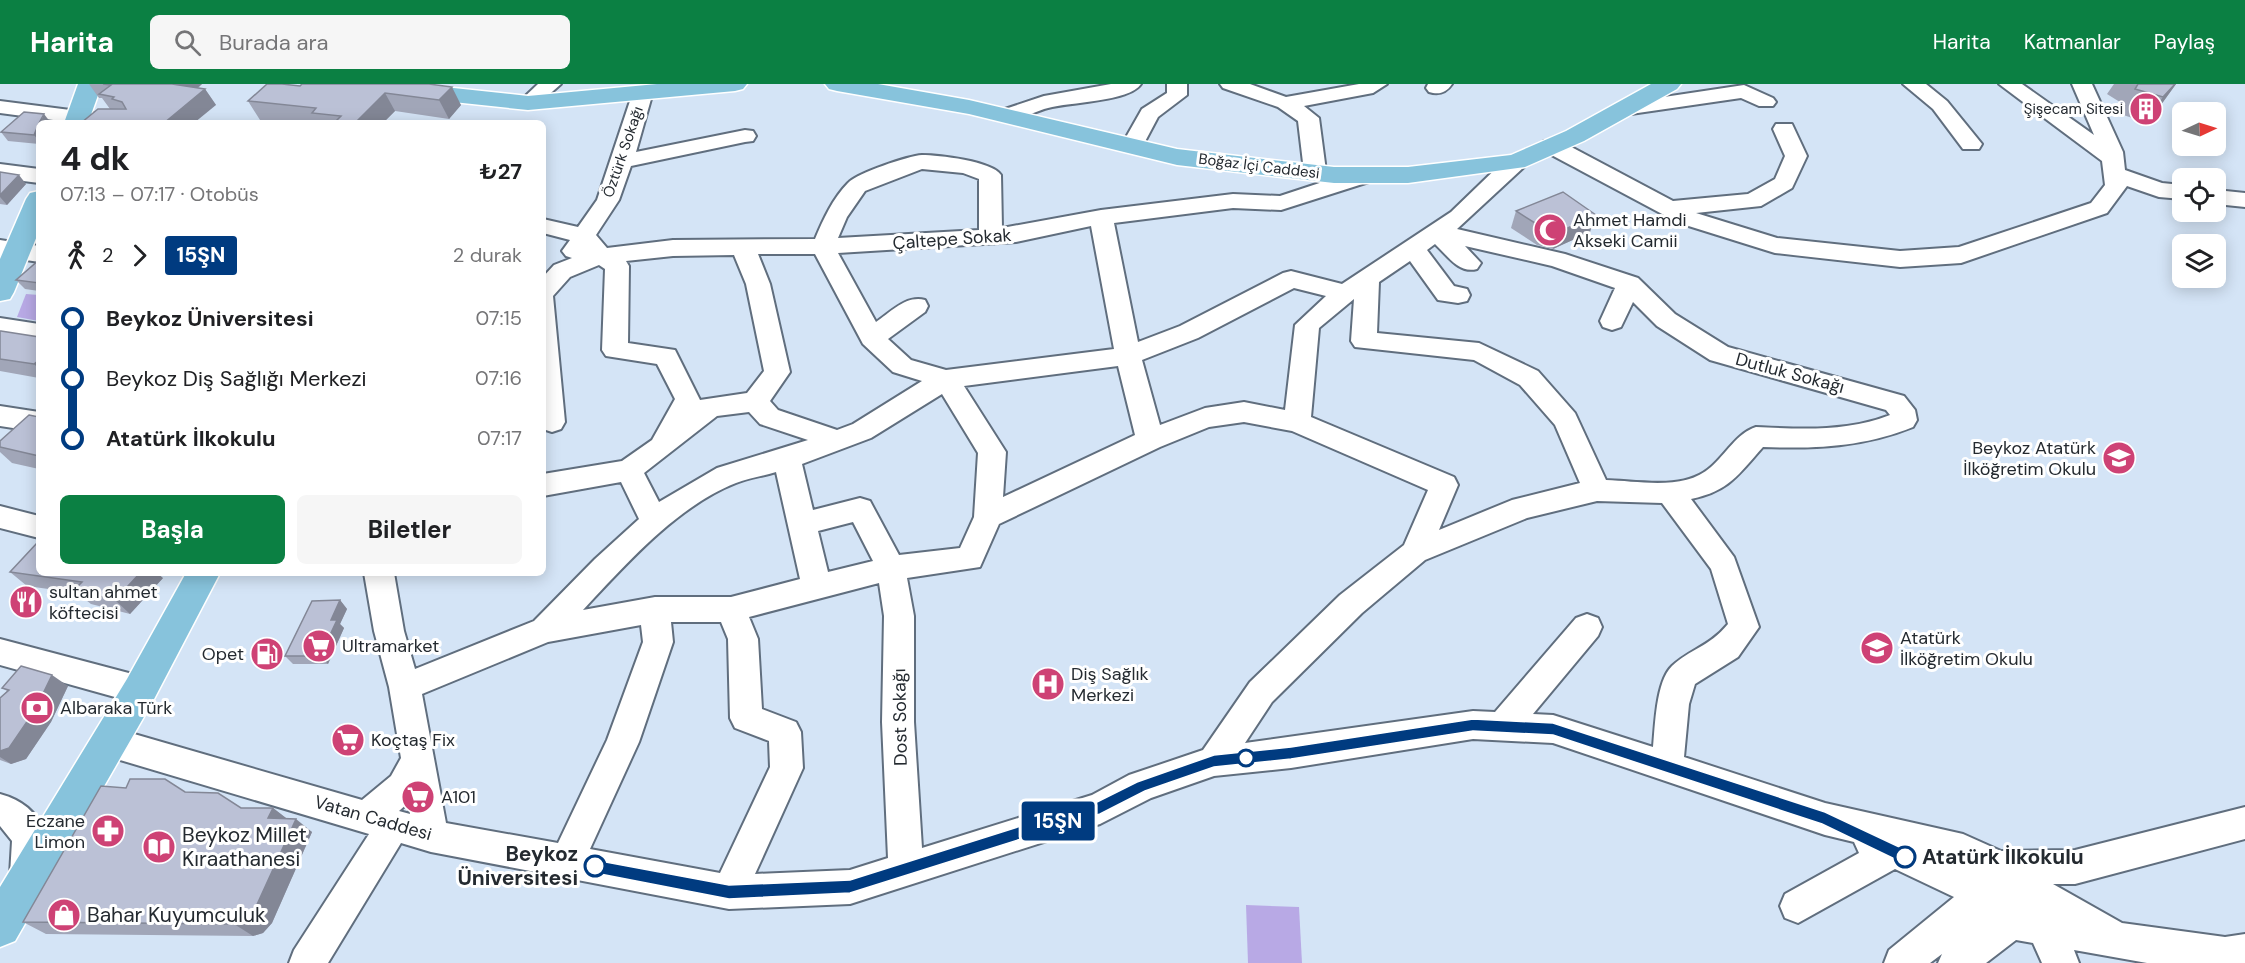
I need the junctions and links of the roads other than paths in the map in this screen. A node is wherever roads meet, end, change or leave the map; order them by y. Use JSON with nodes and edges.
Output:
{"nodes":[{"id":1,"x":90,"y":84,"type":"edge"},
{"id":2,"x":349,"y":84,"type":"edge"},
{"id":3,"x":735,"y":84,"type":"edge"},
{"id":4,"x":837,"y":84,"type":"edge"},
{"id":5,"x":1131,"y":84,"type":"edge"},
{"id":6,"x":1182,"y":84,"type":"edge"},
{"id":7,"x":1230,"y":84,"type":"edge"},
{"id":8,"x":1377,"y":84,"type":"edge"},
{"id":9,"x":1669,"y":84,"type":"edge"},
{"id":10,"x":1913,"y":84,"type":"edge"},
{"id":11,"x":2008,"y":84,"type":"edge"},
{"id":12,"x":2082,"y":84,"type":"edge"},
{"id":13,"x":550,"y":85,"type":"edge"},
{"id":14,"x":378,"y":86,"type":"edge"},
{"id":15,"x":643,"y":92,"type":"junction"},
{"id":16,"x":491,"y":99,"type":"junction"},
{"id":17,"x":528,"y":102,"type":"junction"},
{"id":18,"x":1766,"y":102,"type":"dead end"},
{"id":19,"x":1285,"y":103,"type":"junction"},
{"id":20,"x":0,"y":107,"type":"edge"},
{"id":21,"x":1624,"y":109,"type":"junction"},
{"id":22,"x":1006,"y":116,"type":"junction"},
{"id":23,"x":78,"y":120,"type":"edge"},
{"id":24,"x":504,"y":120,"type":"edge"},
{"id":25,"x":1784,"y":129,"type":"dead end"},
{"id":26,"x":745,"y":136,"type":"dead end"},
{"id":27,"x":1971,"y":144,"type":"dead end"},
{"id":28,"x":1132,"y":146,"type":"junction"},
{"id":29,"x":1552,"y":146,"type":"junction"},
{"id":30,"x":622,"y":160,"type":"junction"},
{"id":31,"x":1516,"y":162,"type":"junction"},
{"id":32,"x":2113,"y":166,"type":"junction"},
{"id":33,"x":0,"y":171,"type":"edge"},
{"id":34,"x":1315,"y":171,"type":"junction"},
{"id":35,"x":1367,"y":175,"type":"junction"},
{"id":36,"x":36,"y":176,"type":"edge"},
{"id":37,"x":2172,"y":191,"type":"edge"},
{"id":38,"x":2226,"y":198,"type":"edge"},
{"id":39,"x":2245,"y":200,"type":"edge"},
{"id":40,"x":36,"y":206,"type":"edge"},
{"id":41,"x":1669,"y":208,"type":"junction"},
{"id":42,"x":1101,"y":217,"type":"junction"},
{"id":43,"x":546,"y":227,"type":"edge"},
{"id":44,"x":1437,"y":232,"type":"junction"},
{"id":45,"x":584,"y":236,"type":"junction"},
{"id":46,"x":991,"y":237,"type":"junction"},
{"id":47,"x":823,"y":246,"type":"junction"},
{"id":48,"x":743,"y":247,"type":"junction"},
{"id":49,"x":1413,"y":248,"type":"junction"},
{"id":50,"x":18,"y":251,"type":"edge"},
{"id":51,"x":601,"y":256,"type":"junction"},
{"id":52,"x":1468,"y":263,"type":"dead end"},
{"id":53,"x":562,"y":271,"type":"junction"},
{"id":54,"x":1629,"y":284,"type":"junction"},
{"id":55,"x":1356,"y":286,"type":"junction"},
{"id":56,"x":546,"y":289,"type":"edge"},
{"id":57,"x":0,"y":292,"type":"edge"},
{"id":58,"x":1458,"y":295,"type":"dead end"},
{"id":59,"x":916,"y":306,"type":"dead end"},
{"id":60,"x":1612,"y":321,"type":"dead end"},
{"id":61,"x":0,"y":327,"type":"edge"},
{"id":62,"x":36,"y":333,"type":"edge"},
{"id":63,"x":872,"y":338,"type":"junction"},
{"id":64,"x":546,"y":341,"type":"edge"},
{"id":65,"x":1128,"y":356,"type":"junction"},
{"id":66,"x":946,"y":379,"type":"junction"},
{"id":67,"x":755,"y":402,"type":"junction"},
{"id":68,"x":0,"y":416,"type":"edge"},
{"id":69,"x":36,"y":422,"type":"edge"},
{"id":70,"x":552,"y":422,"type":"dead end"},
{"id":71,"x":1297,"y":422,"type":"junction"},
{"id":72,"x":838,"y":440,"type":"junction"},
{"id":73,"x":1150,"y":440,"type":"junction"},
{"id":74,"x":662,"y":447,"type":"junction"},
{"id":75,"x":787,"y":459,"type":"junction"},
{"id":76,"x":629,"y":470,"type":"junction"},
{"id":77,"x":546,"y":484,"type":"edge"},
{"id":78,"x":1597,"y":490,"type":"junction"},
{"id":79,"x":1670,"y":494,"type":"junction"},
{"id":80,"x":0,"y":517,"type":"edge"},
{"id":81,"x":988,"y":517,"type":"junction"},
{"id":82,"x":655,"y":522,"type":"junction"},
{"id":83,"x":802,"y":524,"type":"junction"},
{"id":84,"x":36,"y":525,"type":"edge"},
{"id":85,"x":1415,"y":552,"type":"junction"},
{"id":86,"x":891,"y":568,"type":"junction"},
{"id":87,"x":201,"y":576,"type":"edge"},
{"id":88,"x":380,"y":576,"type":"edge"},
{"id":89,"x":816,"y":585,"type":"junction"},
{"id":90,"x":731,"y":609,"type":"junction"},
{"id":91,"x":655,"y":610,"type":"junction"},
{"id":92,"x":1587,"y":627,"type":"dead end"},
{"id":93,"x":545,"y":630,"type":"junction"},
{"id":94,"x":0,"y":652,"type":"edge"},
{"id":95,"x":405,"y":687,"type":"junction"},
{"id":96,"x":140,"y":690,"type":"junction"},
{"id":97,"x":1503,"y":726,"type":"junction"},
{"id":98,"x":110,"y":742,"type":"junction"},
{"id":99,"x":418,"y":757,"type":"junction"},
{"id":100,"x":1214,"y":761,"type":"junction"},
{"id":101,"x":1667,"y":766,"type":"junction"},
{"id":102,"x":0,"y":810,"type":"edge"},
{"id":103,"x":1825,"y":819,"type":"junction"},
{"id":104,"x":380,"y":821,"type":"junction"},
{"id":105,"x":2245,"y":823,"type":"edge"},
{"id":106,"x":431,"y":836,"type":"junction"},
{"id":107,"x":1893,"y":852,"type":"junction"},
{"id":108,"x":567,"y":861,"type":"junction"},
{"id":109,"x":906,"y":867,"type":"junction"},
{"id":110,"x":2075,"y":867,"type":"junction"},
{"id":111,"x":27,"y":880,"type":"junction"},
{"id":112,"x":1992,"y":881,"type":"junction"},
{"id":113,"x":729,"y":892,"type":"junction"},
{"id":114,"x":1798,"y":906,"type":"dead end"},
{"id":115,"x":2032,"y":914,"type":"junction"},
{"id":116,"x":0,"y":926,"type":"edge"},
{"id":117,"x":2245,"y":952,"type":"edge"},
{"id":118,"x":2185,"y":957,"type":"edge"},
{"id":119,"x":307,"y":963,"type":"edge"},
{"id":120,"x":1902,"y":963,"type":"edge"},
{"id":121,"x":1956,"y":963,"type":"edge"},
{"id":122,"x":2061,"y":963,"type":"edge"}],
"edges":[{"from":1,"to":23,"type":"main road"},
{"from":2,"to":14,"type":"main road"},
{"from":3,"to":15,"type":"main road"},
{"from":4,"to":22,"type":"main road","name":"Boğaz İçi Caddesi"},
{"from":5,"to":22,"type":"street"},
{"from":6,"to":28,"type":"street"},
{"from":7,"to":19,"type":"street"},
{"from":8,"to":19,"type":"street"},
{"from":9,"to":21,"type":"main road","name":"Boğaz İçi Caddesi"},
{"from":10,"to":27,"type":"street"},
{"from":11,"to":32,"type":"street"},
{"from":12,"to":32,"type":"street"},
{"from":13,"to":15,"type":"main road"},
{"from":13,"to":16,"type":"main road"},
{"from":13,"to":17,"type":"street"},
{"from":14,"to":16,"type":"main road"},
{"from":15,"to":17,"type":"main road"},
{"from":15,"to":30,"type":"street","name":"Öztürk Sokağı"},
{"from":16,"to":17,"type":"main road"},
{"from":17,"to":24,"type":"main road"},
{"from":18,"to":21,"type":"street"},
{"from":19,"to":34,"type":"street"},
{"from":20,"to":23,"type":"street"},
{"from":21,"to":29,"type":"main road","name":"Boğaz İçi Caddesi"},
{"from":22,"to":28,"type":"main road","name":"Boğaz İçi Caddesi"},
{"from":25,"to":41,"type":"street"},
{"from":26,"to":30,"type":"street"},
{"from":28,"to":34,"type":"main road","name":"Boğaz İçi Caddesi"},
{"from":29,"to":31,"type":"main road","name":"Boğaz İçi Caddesi"},
{"from":29,"to":41,"type":"street"},
{"from":30,"to":45,"type":"street","name":"Öztürk Sokağı"},
{"from":31,"to":35,"type":"main road","name":"Boğaz İçi Caddesi"},
{"from":31,"to":44,"type":"street"},
{"from":32,"to":37,"type":"street"},
{"from":32,"to":41,"type":"street"},
{"from":33,"to":36,"type":"street"},
{"from":34,"to":35,"type":"main road","name":"Boğaz İçi Caddesi"},
{"from":35,"to":42,"type":"street","name":"Çaltepe Sokak"},
{"from":38,"to":39,"type":"street"},
{"from":40,"to":50,"type":"main road"},
{"from":42,"to":46,"type":"street","name":"Çaltepe Sokak"},
{"from":42,"to":65,"type":"street"},
{"from":43,"to":45,"type":"street"},
{"from":44,"to":49,"type":"street"},
{"from":44,"to":52,"type":"street"},
{"from":44,"to":54,"type":"street","name":"Dutluk Sokağı"},
{"from":45,"to":51,"type":"street"},
{"from":45,"to":53,"type":"street","name":"Öztürk Sokağı"},
{"from":46,"to":47,"type":"street","name":"Çaltepe Sokak"},
{"from":46,"to":47,"type":"street"},
{"from":47,"to":48,"type":"street","name":"Çaltepe Sokak"},
{"from":47,"to":63,"type":"street"},
{"from":48,"to":51,"type":"street","name":"Çaltepe Sokak"},
{"from":48,"to":67,"type":"street"},
{"from":49,"to":55,"type":"street"},
{"from":49,"to":58,"type":"street"},
{"from":50,"to":57,"type":"main road"},
{"from":51,"to":53,"type":"street","name":"Çaltepe Sokak"},
{"from":51,"to":74,"type":"street"},
{"from":53,"to":56,"type":"street","name":"Çaltepe Sokak"},
{"from":54,"to":60,"type":"street"},
{"from":54,"to":79,"type":"street","name":"Dutluk Sokağı"},
{"from":55,"to":65,"type":"street"},
{"from":55,"to":71,"type":"street"},
{"from":55,"to":78,"type":"street"},
{"from":59,"to":63,"type":"street"},
{"from":61,"to":62,"type":"street"},
{"from":63,"to":66,"type":"street"},
{"from":64,"to":70,"type":"street"},
{"from":65,"to":66,"type":"street"},
{"from":65,"to":73,"type":"street"},
{"from":66,"to":72,"type":"street"},
{"from":66,"to":81,"type":"street"},
{"from":67,"to":72,"type":"street"},
{"from":67,"to":74,"type":"street"},
{"from":68,"to":69,"type":"street"},
{"from":71,"to":73,"type":"street"},
{"from":71,"to":85,"type":"street"},
{"from":72,"to":75,"type":"street"},
{"from":73,"to":81,"type":"street"},
{"from":74,"to":76,"type":"street"},
{"from":75,"to":82,"type":"street"},
{"from":75,"to":83,"type":"street"},
{"from":76,"to":77,"type":"street"},
{"from":76,"to":82,"type":"street"},
{"from":78,"to":79,"type":"street"},
{"from":78,"to":85,"type":"street"},
{"from":79,"to":101,"type":"street"},
{"from":80,"to":84,"type":"street"},
{"from":81,"to":86,"type":"street"},
{"from":82,"to":93,"type":"street"},
{"from":83,"to":86,"type":"street","name":"Dost Sokağı"},
{"from":83,"to":89,"type":"street"},
{"from":85,"to":100,"type":"street"},
{"from":86,"to":89,"type":"street"},
{"from":86,"to":109,"type":"street","name":"Dost Sokağı"},
{"from":87,"to":96,"type":"main road"},
{"from":88,"to":95,"type":"street"},
{"from":89,"to":90,"type":"street"},
{"from":90,"to":91,"type":"street"},
{"from":90,"to":113,"type":"street"},
{"from":91,"to":93,"type":"street"},
{"from":91,"to":108,"type":"street"},
{"from":92,"to":97,"type":"street"},
{"from":93,"to":95,"type":"street"},
{"from":94,"to":96,"type":"street"},
{"from":95,"to":99,"type":"street"},
{"from":96,"to":98,"type":"main road"},
{"from":97,"to":100,"type":"street","name":"Vatan Caddesi"},
{"from":97,"to":101,"type":"street","name":"Vatan Caddesi"},
{"from":98,"to":104,"type":"street","name":"Vatan Caddesi"},
{"from":98,"to":111,"type":"main road"},
{"from":99,"to":104,"type":"street"},
{"from":99,"to":106,"type":"street"},
{"from":100,"to":109,"type":"street","name":"Vatan Caddesi"},
{"from":101,"to":103,"type":"street","name":"Vatan Caddesi"},
{"from":102,"to":111,"type":"street"},
{"from":103,"to":107,"type":"street","name":"Vatan Caddesi"},
{"from":103,"to":112,"type":"street","name":"Vatan Caddesi"},
{"from":104,"to":106,"type":"street","name":"Vatan Caddesi"},
{"from":104,"to":119,"type":"street"},
{"from":105,"to":110,"type":"street"},
{"from":106,"to":108,"type":"street","name":"Vatan Caddesi"},
{"from":107,"to":112,"type":"street","name":"Vatan Caddesi"},
{"from":107,"to":114,"type":"street"},
{"from":108,"to":113,"type":"street","name":"Vatan Caddesi"},
{"from":109,"to":113,"type":"street","name":"Vatan Caddesi"},
{"from":110,"to":112,"type":"street"},
{"from":110,"to":115,"type":"street"},
{"from":111,"to":116,"type":"main road"},
{"from":112,"to":115,"type":"street","name":"Vatan Caddesi"},
{"from":112,"to":120,"type":"street"},
{"from":115,"to":118,"type":"street","name":"Vatan Caddesi"},
{"from":115,"to":121,"type":"street"},
{"from":115,"to":122,"type":"street"},
{"from":117,"to":118,"type":"street","name":"Vatan Caddesi"}]}
